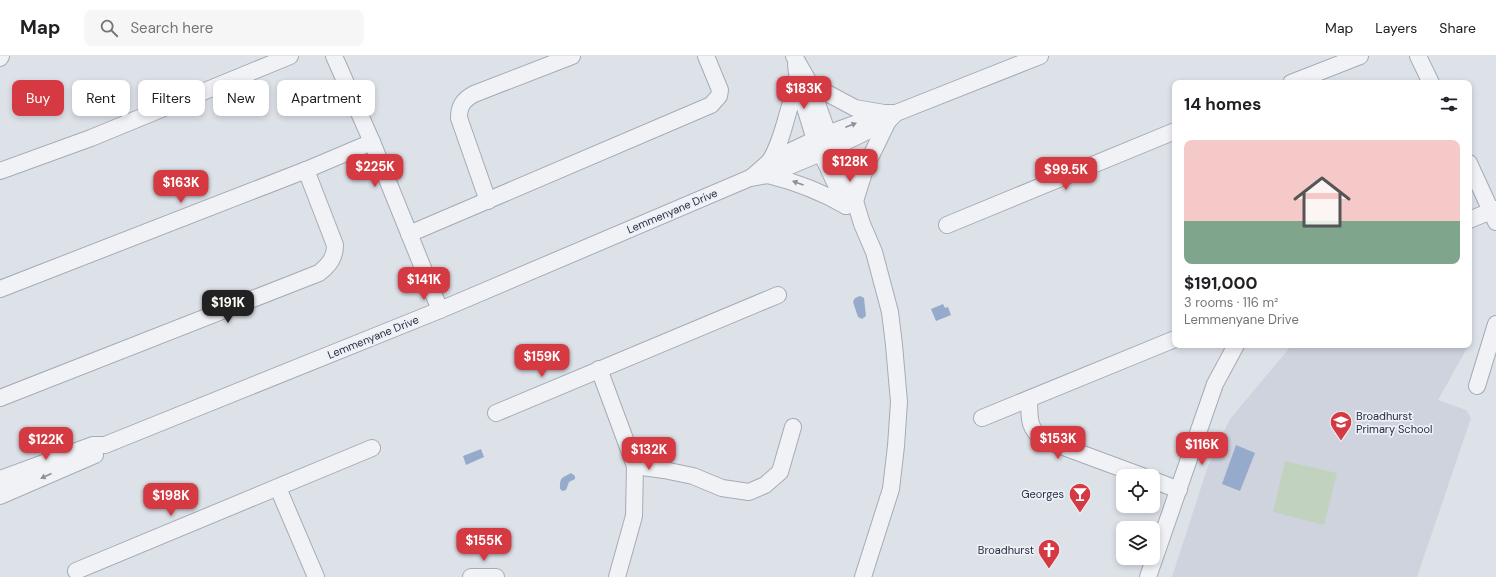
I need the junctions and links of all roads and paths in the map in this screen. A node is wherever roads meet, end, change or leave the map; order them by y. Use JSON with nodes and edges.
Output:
{"nodes":[{"id":1,"x":290,"y":56,"type":"edge"},
{"id":2,"x":334,"y":56,"type":"edge"},
{"id":3,"x":572,"y":56,"type":"edge"},
{"id":4,"x":706,"y":56,"type":"edge"},
{"id":5,"x":1040,"y":56,"type":"edge"},
{"id":6,"x":1360,"y":56,"type":"edge"},
{"id":7,"x":1418,"y":56,"type":"edge"},
{"id":8,"x":795,"y":59,"type":"edge"},
{"id":9,"x":262,"y":61,"type":"edge"},
{"id":10,"x":1300,"y":80,"type":"edge"},
{"id":11,"x":1430,"y":80,"type":"edge"},
{"id":12,"x":804,"y":86,"type":"junction"},
{"id":13,"x":889,"y":116,"type":"junction"},
{"id":14,"x":1172,"y":132,"type":"edge"},
{"id":15,"x":372,"y":142,"type":"junction"},
{"id":16,"x":824,"y":144,"type":"junction"},
{"id":17,"x":769,"y":168,"type":"junction"},
{"id":18,"x":1472,"y":169,"type":"edge"},
{"id":19,"x":306,"y":170,"type":"junction"},
{"id":20,"x":0,"y":171,"type":"edge"},
{"id":21,"x":488,"y":201,"type":"junction"},
{"id":22,"x":850,"y":203,"type":"junction"},
{"id":23,"x":1495,"y":214,"type":"edge"},
{"id":24,"x":1472,"y":219,"type":"edge"},
{"id":25,"x":947,"y":225,"type":"dead end"},
{"id":26,"x":409,"y":234,"type":"junction"},
{"id":27,"x":0,"y":289,"type":"edge"},
{"id":28,"x":778,"y":295,"type":"dead end"},
{"id":29,"x":440,"y":310,"type":"junction"},
{"id":30,"x":1496,"y":324,"type":"edge"},
{"id":31,"x":1172,"y":340,"type":"edge"},
{"id":32,"x":1233,"y":348,"type":"edge"},
{"id":33,"x":599,"y":369,"type":"junction"},
{"id":34,"x":1477,"y":386,"type":"dead end"},
{"id":35,"x":0,"y":398,"type":"edge"},
{"id":36,"x":1029,"y":399,"type":"junction"},
{"id":37,"x":496,"y":413,"type":"dead end"},
{"id":38,"x":982,"y":418,"type":"dead end"},
{"id":39,"x":793,"y":427,"type":"dead end"},
{"id":40,"x":105,"y":445,"type":"junction"},
{"id":41,"x":372,"y":448,"type":"dead end"},
{"id":42,"x":635,"y":466,"type":"junction"},
{"id":43,"x":1123,"y":469,"type":"edge"},
{"id":44,"x":0,"y":479,"type":"edge"},
{"id":45,"x":1160,"y":483,"type":"edge"},
{"id":46,"x":278,"y":488,"type":"junction"},
{"id":47,"x":1179,"y":490,"type":"junction"},
{"id":48,"x":0,"y":496,"type":"edge"},
{"id":49,"x":76,"y":571,"type":"dead end"},
{"id":50,"x":316,"y":577,"type":"edge"},
{"id":51,"x":471,"y":577,"type":"edge"},
{"id":52,"x":496,"y":577,"type":"edge"},
{"id":53,"x":617,"y":577,"type":"edge"},
{"id":54,"x":863,"y":577,"type":"edge"},
{"id":55,"x":1148,"y":577,"type":"edge"}],
"edges":[{"from":1,"to":9,"type":"street"},
{"from":2,"to":15,"type":"street"},
{"from":3,"to":21,"type":"street"},
{"from":4,"to":21,"type":"street"},
{"from":5,"to":13,"type":"street"},
{"from":6,"to":10,"type":"street"},
{"from":7,"to":11,"type":"street"},
{"from":8,"to":12,"type":"street"},
{"from":9,"to":20,"type":"street"},
{"from":12,"to":13,"type":"street"},
{"from":12,"to":16,"type":"street"},
{"from":12,"to":17,"type":"street"},
{"from":13,"to":16,"type":"street"},
{"from":13,"to":22,"type":"street"},
{"from":14,"to":25,"type":"street"},
{"from":15,"to":19,"type":"street"},
{"from":15,"to":26,"type":"street"},
{"from":16,"to":17,"type":"street"},
{"from":16,"to":22,"type":"street"},
{"from":22,"to":17,"type":"street","one_way":true},
{"from":17,"to":29,"type":"street","name":"Lemmenyane Drive"},
{"from":18,"to":23,"type":"street"},
{"from":19,"to":27,"type":"street"},
{"from":19,"to":35,"type":"street"},
{"from":21,"to":26,"type":"street"},
{"from":22,"to":54,"type":"street"},
{"from":23,"to":24,"type":"street"},
{"from":26,"to":29,"type":"street"},
{"from":28,"to":33,"type":"street"},
{"from":29,"to":40,"type":"street","name":"Lemmenyane Drive"},
{"from":30,"to":34,"type":"street"},
{"from":31,"to":36,"type":"street"},
{"from":32,"to":47,"type":"street"},
{"from":33,"to":37,"type":"street"},
{"from":33,"to":42,"type":"street"},
{"from":36,"to":38,"type":"street"},
{"from":36,"to":43,"type":"street"},
{"from":39,"to":42,"type":"street"},
{"from":40,"to":44,"type":"street","name":"Lemmenyane Drive"},
{"from":40,"to":48,"type":"street","name":"Lemmenyane Drive","one_way":true},
{"from":41,"to":46,"type":"street"},
{"from":42,"to":53,"type":"street"},
{"from":45,"to":47,"type":"street"},
{"from":46,"to":49,"type":"street"},
{"from":46,"to":50,"type":"street"},
{"from":47,"to":55,"type":"street"},
{"from":51,"to":52,"type":"street"}]}
